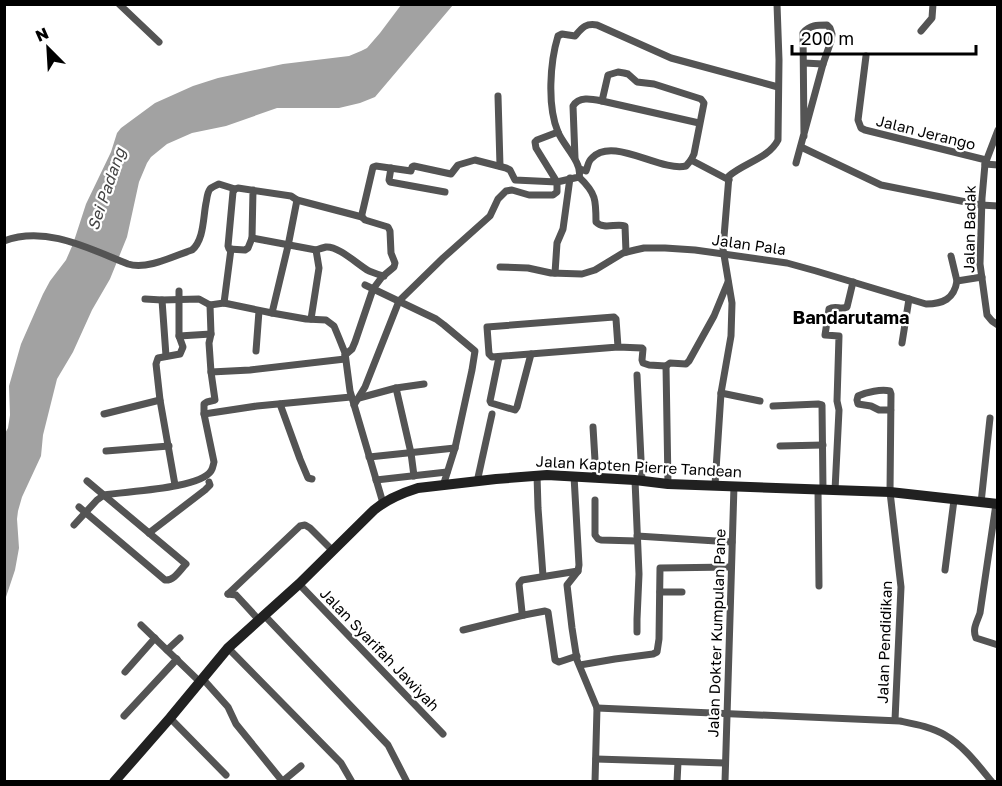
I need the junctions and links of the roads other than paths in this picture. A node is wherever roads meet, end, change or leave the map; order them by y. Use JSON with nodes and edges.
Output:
{"nodes":[{"id":1,"x":119,"y":4,"type":"edge"},
{"id":2,"x":777,"y":4,"type":"edge"},
{"id":3,"x":933,"y":4,"type":"edge"},
{"id":4,"x":921,"y":31,"type":"dead end"},
{"id":5,"x":159,"y":42,"type":"dead end"},
{"id":6,"x":866,"y":56,"type":"dead end"},
{"id":7,"x":804,"y":63,"type":"junction"},
{"id":8,"x":823,"y":64,"type":"junction"},
{"id":9,"x":778,"y":87,"type":"junction"},
{"id":10,"x":498,"y":96,"type":"dead end"},
{"id":11,"x":602,"y":101,"type":"junction"},
{"id":12,"x":699,"y":123,"type":"junction"},
{"id":13,"x":997,"y":131,"type":"edge"},
{"id":14,"x":558,"y":132,"type":"junction"},
{"id":15,"x":804,"y":136,"type":"junction"},
{"id":16,"x":801,"y":147,"type":"junction"},
{"id":17,"x":575,"y":160,"type":"junction"},
{"id":18,"x":692,"y":160,"type":"junction"},
{"id":19,"x":986,"y":162,"type":"junction"},
{"id":20,"x":796,"y":163,"type":"dead end"},
{"id":21,"x":998,"y":165,"type":"edge"},
{"id":22,"x":500,"y":166,"type":"junction"},
{"id":23,"x":391,"y":168,"type":"junction"},
{"id":24,"x":411,"y":171,"type":"junction"},
{"id":25,"x":580,"y":173,"type":"junction"},
{"id":26,"x":570,"y":178,"type":"junction"},
{"id":27,"x":729,"y":180,"type":"junction"},
{"id":28,"x":557,"y":182,"type":"junction"},
{"id":29,"x":409,"y":186,"type":"junction"},
{"id":30,"x":235,"y":189,"type":"junction"},
{"id":31,"x":253,"y":190,"type":"junction"},
{"id":32,"x":445,"y":192,"type":"dead end"},
{"id":33,"x":297,"y":200,"type":"junction"},
{"id":34,"x":981,"y":205,"type":"junction"},
{"id":35,"x":998,"y":206,"type":"edge"},
{"id":36,"x":362,"y":218,"type":"junction"},
{"id":37,"x":252,"y":238,"type":"junction"},
{"id":38,"x":4,"y":241,"type":"edge"},
{"id":39,"x":288,"y":246,"type":"junction"},
{"id":40,"x":231,"y":249,"type":"junction"},
{"id":41,"x":316,"y":250,"type":"junction"},
{"id":42,"x":626,"y":252,"type":"junction"},
{"id":43,"x":724,"y":254,"type":"junction"},
{"id":44,"x":951,"y":256,"type":"dead end"},
{"id":45,"x":500,"y":267,"type":"dead end"},
{"id":46,"x":555,"y":273,"type":"junction"},
{"id":47,"x":384,"y":276,"type":"junction"},
{"id":48,"x":982,"y":277,"type":"junction"},
{"id":49,"x":957,"y":281,"type":"junction"},
{"id":50,"x":728,"y":282,"type":"junction"},
{"id":51,"x":853,"y":282,"type":"junction"},
{"id":52,"x":369,"y":287,"type":"junction"},
{"id":53,"x":179,"y":291,"type":"dead end"},
{"id":54,"x":145,"y":299,"type":"dead end"},
{"id":55,"x":909,"y":299,"type":"junction"},
{"id":56,"x":162,"y":300,"type":"junction"},
{"id":57,"x":178,"y":300,"type":"junction"},
{"id":58,"x":399,"y":301,"type":"junction"},
{"id":59,"x":224,"y":303,"type":"junction"},
{"id":60,"x":210,"y":305,"type":"junction"},
{"id":61,"x":259,"y":310,"type":"junction"},
{"id":62,"x":272,"y":313,"type":"junction"},
{"id":63,"x":311,"y":319,"type":"junction"},
{"id":64,"x":998,"y":325,"type":"edge"},
{"id":65,"x":211,"y":334,"type":"junction"},
{"id":66,"x":179,"y":336,"type":"junction"},
{"id":67,"x":902,"y":343,"type":"dead end"},
{"id":68,"x":618,"y":347,"type":"junction"},
{"id":69,"x":256,"y":351,"type":"dead end"},
{"id":70,"x":531,"y":354,"type":"junction"},
{"id":71,"x":166,"y":356,"type":"junction"},
{"id":72,"x":345,"y":357,"type":"junction"},
{"id":73,"x":499,"y":357,"type":"junction"},
{"id":74,"x":666,"y":366,"type":"junction"},
{"id":75,"x":211,"y":372,"type":"junction"},
{"id":76,"x":637,"y":375,"type":"dead end"},
{"id":77,"x":424,"y":384,"type":"dead end"},
{"id":78,"x":396,"y":388,"type":"junction"},
{"id":79,"x":721,"y":393,"type":"junction"},
{"id":80,"x":160,"y":400,"type":"junction"},
{"id":81,"x":355,"y":400,"type":"junction"},
{"id":82,"x":760,"y":401,"type":"dead end"},
{"id":83,"x":280,"y":404,"type":"junction"},
{"id":84,"x":773,"y":406,"type":"dead end"},
{"id":85,"x":891,"y":410,"type":"junction"},
{"id":86,"x":104,"y":414,"type":"dead end"},
{"id":87,"x":204,"y":414,"type":"junction"},
{"id":88,"x":492,"y":414,"type":"dead end"},
{"id":89,"x":990,"y":418,"type":"dead end"},
{"id":90,"x":593,"y":426,"type":"dead end"},
{"id":91,"x":823,"y":445,"type":"junction"},
{"id":92,"x":169,"y":446,"type":"junction"},
{"id":93,"x":780,"y":446,"type":"dead end"},
{"id":94,"x":455,"y":448,"type":"junction"},
{"id":95,"x":106,"y":451,"type":"dead end"},
{"id":96,"x":411,"y":453,"type":"junction"},
{"id":97,"x":369,"y":457,"type":"junction"},
{"id":98,"x":447,"y":472,"type":"junction"},
{"id":99,"x":537,"y":475,"type":"junction"},
{"id":100,"x":414,"y":476,"type":"junction"},
{"id":101,"x":574,"y":476,"type":"junction"},
{"id":102,"x":596,"y":477,"type":"junction"},
{"id":103,"x":312,"y":479,"type":"dead end"},
{"id":104,"x":376,"y":480,"type":"junction"},
{"id":105,"x":639,"y":480,"type":"junction"},
{"id":106,"x":87,"y":481,"type":"dead end"},
{"id":107,"x":209,"y":482,"type":"dead end"},
{"id":108,"x":477,"y":482,"type":"junction"},
{"id":109,"x":668,"y":484,"type":"junction"},
{"id":110,"x":176,"y":485,"type":"junction"},
{"id":111,"x":715,"y":485,"type":"junction"},
{"id":112,"x":442,"y":486,"type":"junction"},
{"id":113,"x":734,"y":486,"type":"junction"},
{"id":114,"x":825,"y":490,"type":"junction"},
{"id":115,"x":890,"y":492,"type":"junction"},
{"id":116,"x":104,"y":495,"type":"junction"},
{"id":117,"x":595,"y":500,"type":"dead end"},
{"id":118,"x":954,"y":500,"type":"junction"},
{"id":119,"x":383,"y":503,"type":"junction"},
{"id":120,"x":981,"y":503,"type":"junction"},
{"id":121,"x":997,"y":504,"type":"edge"},
{"id":122,"x":83,"y":510,"type":"junction"},
{"id":123,"x":74,"y":525,"type":"dead end"},
{"id":124,"x":149,"y":533,"type":"junction"},
{"id":125,"x":637,"y":538,"type":"junction"},
{"id":126,"x":732,"y":542,"type":"junction"},
{"id":127,"x":333,"y":551,"type":"junction"},
{"id":128,"x":731,"y":567,"type":"junction"},
{"id":129,"x":945,"y":570,"type":"dead end"},
{"id":130,"x":578,"y":571,"type":"junction"},
{"id":131,"x":543,"y":576,"type":"junction"},
{"id":132,"x":299,"y":584,"type":"junction"},
{"id":133,"x":819,"y":586,"type":"dead end"},
{"id":134,"x":660,"y":592,"type":"junction"},
{"id":135,"x":682,"y":592,"type":"dead end"},
{"id":136,"x":525,"y":615,"type":"junction"},
{"id":137,"x":262,"y":618,"type":"junction"},
{"id":138,"x":141,"y":625,"type":"dead end"},
{"id":139,"x":463,"y":630,"type":"dead end"},
{"id":140,"x":637,"y":632,"type":"dead end"},
{"id":141,"x":155,"y":638,"type":"junction"},
{"id":142,"x":180,"y":638,"type":"dead end"},
{"id":143,"x":998,"y":645,"type":"edge"},
{"id":144,"x":228,"y":648,"type":"junction"},
{"id":145,"x":167,"y":650,"type":"junction"},
{"id":146,"x":577,"y":656,"type":"junction"},
{"id":147,"x":177,"y":659,"type":"junction"},
{"id":148,"x":580,"y":665,"type":"junction"},
{"id":149,"x":126,"y":672,"type":"dead end"},
{"id":150,"x":201,"y":680,"type":"junction"},
{"id":151,"x":597,"y":708,"type":"junction"},
{"id":152,"x":727,"y":714,"type":"junction"},
{"id":153,"x":124,"y":716,"type":"dead end"},
{"id":154,"x":170,"y":718,"type":"junction"},
{"id":155,"x":895,"y":720,"type":"junction"},
{"id":156,"x":443,"y":734,"type":"dead end"},
{"id":157,"x":596,"y":759,"type":"junction"},
{"id":158,"x":678,"y":762,"type":"junction"},
{"id":159,"x":725,"y":763,"type":"junction"},
{"id":160,"x":301,"y":766,"type":"dead end"},
{"id":161,"x":226,"y":775,"type":"dead end"},
{"id":162,"x":116,"y":781,"type":"edge"},
{"id":163,"x":283,"y":781,"type":"edge"},
{"id":164,"x":352,"y":782,"type":"edge"},
{"id":165,"x":407,"y":782,"type":"edge"},
{"id":166,"x":595,"y":782,"type":"edge"},
{"id":167,"x":677,"y":782,"type":"edge"},
{"id":168,"x":725,"y":782,"type":"edge"},
{"id":169,"x":992,"y":782,"type":"edge"}],
"edges":[{"from":1,"to":5,"type":"street"},
{"from":2,"to":9,"type":"street"},
{"from":3,"to":4,"type":"street"},
{"from":6,"to":19,"type":"street","name":"Jalan Jerango"},
{"from":7,"to":8,"type":"street"},
{"from":7,"to":8,"type":"street"},
{"from":7,"to":15,"type":"street"},
{"from":8,"to":15,"type":"street"},
{"from":9,"to":14,"type":"street"},
{"from":9,"to":27,"type":"street"},
{"from":10,"to":22,"type":"street"},
{"from":11,"to":12,"type":"street"},
{"from":11,"to":12,"type":"street"},
{"from":11,"to":17,"type":"street"},
{"from":12,"to":18,"type":"street"},
{"from":13,"to":19,"type":"street","name":"Jalan Badak"},
{"from":14,"to":17,"type":"street"},
{"from":14,"to":28,"type":"street"},
{"from":15,"to":16,"type":"street"},
{"from":16,"to":20,"type":"street"},
{"from":16,"to":34,"type":"street"},
{"from":17,"to":25,"type":"street"},
{"from":18,"to":25,"type":"street"},
{"from":18,"to":27,"type":"street"},
{"from":19,"to":21,"type":"street"},
{"from":19,"to":34,"type":"street","name":"Jalan Badak"},
{"from":22,"to":24,"type":"street"},
{"from":22,"to":28,"type":"street"},
{"from":23,"to":24,"type":"street"},
{"from":23,"to":29,"type":"street"},
{"from":23,"to":36,"type":"street"},
{"from":24,"to":29,"type":"street"},
{"from":25,"to":26,"type":"street"},
{"from":25,"to":42,"type":"street"},
{"from":26,"to":28,"type":"street"},
{"from":26,"to":46,"type":"street"},
{"from":27,"to":43,"type":"street"},
{"from":28,"to":58,"type":"street"},
{"from":29,"to":32,"type":"street"},
{"from":30,"to":31,"type":"street"},
{"from":30,"to":38,"type":"street"},
{"from":30,"to":40,"type":"street"},
{"from":31,"to":33,"type":"street"},
{"from":31,"to":37,"type":"street"},
{"from":33,"to":36,"type":"street"},
{"from":33,"to":39,"type":"street"},
{"from":34,"to":35,"type":"street"},
{"from":34,"to":48,"type":"street","name":"Jalan Badak"},
{"from":36,"to":47,"type":"street"},
{"from":37,"to":39,"type":"street"},
{"from":37,"to":40,"type":"street"},
{"from":39,"to":41,"type":"street"},
{"from":39,"to":62,"type":"street"},
{"from":40,"to":59,"type":"street"},
{"from":41,"to":47,"type":"street"},
{"from":41,"to":63,"type":"street"},
{"from":42,"to":43,"type":"street","name":"Jalan Pala"},
{"from":42,"to":46,"type":"street","name":"Jalan Pala"},
{"from":43,"to":50,"type":"street"},
{"from":43,"to":51,"type":"street","name":"Jalan Pala"},
{"from":44,"to":49,"type":"street"},
{"from":45,"to":46,"type":"street","name":"Jalan Pala"},
{"from":47,"to":52,"type":"street"},
{"from":48,"to":49,"type":"street"},
{"from":48,"to":64,"type":"street","name":"Jalan Badak"},
{"from":49,"to":55,"type":"street","name":"Jalan Pala"},
{"from":50,"to":74,"type":"street"},
{"from":50,"to":79,"type":"street"},
{"from":51,"to":55,"type":"street","name":"Jalan Pala"},
{"from":51,"to":114,"type":"street"},
{"from":52,"to":58,"type":"street"},
{"from":52,"to":72,"type":"street"},
{"from":53,"to":57,"type":"street"},
{"from":54,"to":56,"type":"street"},
{"from":55,"to":67,"type":"street"},
{"from":56,"to":57,"type":"street"},
{"from":56,"to":71,"type":"street"},
{"from":57,"to":60,"type":"street"},
{"from":57,"to":66,"type":"street"},
{"from":58,"to":81,"type":"street"},
{"from":58,"to":94,"type":"street"},
{"from":59,"to":60,"type":"street"},
{"from":59,"to":61,"type":"street"},
{"from":60,"to":65,"type":"street"},
{"from":61,"to":62,"type":"street"},
{"from":61,"to":69,"type":"street"},
{"from":62,"to":63,"type":"street"},
{"from":63,"to":72,"type":"street"},
{"from":65,"to":66,"type":"street"},
{"from":65,"to":75,"type":"street"},
{"from":66,"to":71,"type":"street"},
{"from":68,"to":70,"type":"street"},
{"from":68,"to":73,"type":"street"},
{"from":68,"to":74,"type":"street"},
{"from":70,"to":73,"type":"street"},
{"from":70,"to":73,"type":"street"},
{"from":71,"to":80,"type":"street"},
{"from":72,"to":75,"type":"street"},
{"from":72,"to":81,"type":"street"},
{"from":74,"to":109,"type":"street"},
{"from":75,"to":87,"type":"street"},
{"from":76,"to":105,"type":"street"},
{"from":77,"to":78,"type":"street"},
{"from":78,"to":81,"type":"street"},
{"from":78,"to":96,"type":"street"},
{"from":79,"to":82,"type":"street"},
{"from":79,"to":111,"type":"street"},
{"from":80,"to":86,"type":"street"},
{"from":80,"to":92,"type":"street"},
{"from":81,"to":83,"type":"street"},
{"from":81,"to":97,"type":"street"},
{"from":83,"to":87,"type":"street"},
{"from":83,"to":103,"type":"street"},
{"from":84,"to":91,"type":"street"},
{"from":85,"to":85,"type":"street","name":"Jalan Pendidikan"},
{"from":85,"to":115,"type":"street","name":"Jalan Pendidikan"},
{"from":87,"to":110,"type":"street"},
{"from":88,"to":108,"type":"street"},
{"from":89,"to":120,"type":"street"},
{"from":90,"to":102,"type":"street"},
{"from":91,"to":93,"type":"street"},
{"from":91,"to":114,"type":"street"},
{"from":92,"to":95,"type":"street"},
{"from":92,"to":110,"type":"street"},
{"from":94,"to":96,"type":"street"},
{"from":94,"to":98,"type":"street"},
{"from":96,"to":97,"type":"street"},
{"from":96,"to":100,"type":"street"},
{"from":97,"to":104,"type":"street"},
{"from":98,"to":100,"type":"street"},
{"from":98,"to":112,"type":"street"},
{"from":99,"to":101,"type":"main road","name":"Jalan Kapten Pierre Tandean"},
{"from":99,"to":108,"type":"main road","name":"Jalan Kapten Pierre Tandean"},
{"from":99,"to":131,"type":"street"},
{"from":100,"to":104,"type":"street"},
{"from":101,"to":102,"type":"main road","name":"Jalan Kapten Pierre Tandean"},
{"from":101,"to":130,"type":"street"},
{"from":102,"to":105,"type":"main road","name":"Jalan Kapten Pierre Tandean"},
{"from":104,"to":119,"type":"street"},
{"from":105,"to":109,"type":"main road","name":"Jalan Kapten Pierre Tandean"},
{"from":105,"to":125,"type":"street"},
{"from":106,"to":116,"type":"street"},
{"from":107,"to":124,"type":"street"},
{"from":108,"to":112,"type":"main road","name":"Jalan Kapten Pierre Tandean"},
{"from":109,"to":111,"type":"main road","name":"Jalan Kapten Pierre Tandean"},
{"from":110,"to":116,"type":"street"},
{"from":111,"to":113,"type":"main road","name":"Jalan Kapten Pierre Tandean"},
{"from":112,"to":119,"type":"main road","name":"Jalan Kapten Pierre Tandean"},
{"from":113,"to":114,"type":"main road","name":"Jalan Kapten Pierre Tandean"},
{"from":113,"to":126,"type":"street","name":"Jalan Dokter Kumpulan Pane"},
{"from":114,"to":115,"type":"main road","name":"Jalan Kapten Pierre Tandean"},
{"from":114,"to":133,"type":"street"},
{"from":115,"to":118,"type":"main road","name":"Jalan Kapten Pierre Tandean"},
{"from":115,"to":155,"type":"street","name":"Jalan Pendidikan"},
{"from":116,"to":122,"type":"street"},
{"from":116,"to":124,"type":"street"},
{"from":117,"to":125,"type":"street"},
{"from":118,"to":120,"type":"main road","name":"Jalan Kapten Pierre Tandean"},
{"from":118,"to":129,"type":"street"},
{"from":119,"to":127,"type":"main road","name":"Jalan Kapten Pierre Tandean"},
{"from":120,"to":121,"type":"main road","name":"Jalan Kapten Pierre Tandean"},
{"from":121,"to":143,"type":"street"},
{"from":122,"to":123,"type":"street"},
{"from":122,"to":124,"type":"street"},
{"from":125,"to":126,"type":"street"},
{"from":125,"to":140,"type":"street"},
{"from":126,"to":128,"type":"street","name":"Jalan Dokter Kumpulan Pane"},
{"from":127,"to":132,"type":"main road","name":"Jalan Kapten Pierre Tandean"},
{"from":127,"to":137,"type":"street"},
{"from":128,"to":134,"type":"street"},
{"from":128,"to":152,"type":"street","name":"Jalan Dokter Kumpulan Pane"},
{"from":130,"to":131,"type":"street"},
{"from":130,"to":146,"type":"street"},
{"from":131,"to":136,"type":"street"},
{"from":132,"to":137,"type":"main road","name":"Jalan Kapten Pierre Tandean"},
{"from":132,"to":156,"type":"street","name":"Jalan Syarifah Jawiyah"},
{"from":134,"to":135,"type":"street"},
{"from":134,"to":148,"type":"street"},
{"from":136,"to":139,"type":"street"},
{"from":136,"to":146,"type":"street"},
{"from":137,"to":144,"type":"main road","name":"Jalan Kapten Pierre Tandean"},
{"from":137,"to":165,"type":"street"},
{"from":138,"to":141,"type":"street"},
{"from":141,"to":145,"type":"street"},
{"from":141,"to":149,"type":"street"},
{"from":142,"to":145,"type":"street"},
{"from":144,"to":150,"type":"main road","name":"Jalan Kapten Pierre Tandean"},
{"from":144,"to":164,"type":"street"},
{"from":145,"to":147,"type":"street"},
{"from":146,"to":148,"type":"street"},
{"from":147,"to":150,"type":"street"},
{"from":147,"to":153,"type":"street"},
{"from":148,"to":151,"type":"street"},
{"from":150,"to":154,"type":"main road","name":"Jalan Kapten Pierre Tandean"},
{"from":150,"to":163,"type":"street"},
{"from":151,"to":152,"type":"street"},
{"from":151,"to":157,"type":"street"},
{"from":152,"to":155,"type":"street"},
{"from":152,"to":159,"type":"street","name":"Jalan Dokter Kumpulan Pane"},
{"from":154,"to":161,"type":"street"},
{"from":154,"to":162,"type":"main road","name":"Jalan Kapten Pierre Tandean"},
{"from":155,"to":169,"type":"street"},
{"from":157,"to":158,"type":"street"},
{"from":157,"to":166,"type":"street"},
{"from":158,"to":159,"type":"street"},
{"from":158,"to":167,"type":"street"},
{"from":159,"to":168,"type":"street","name":"Jalan Dokter Kumpulan Pane"},
{"from":160,"to":163,"type":"street"}]}
